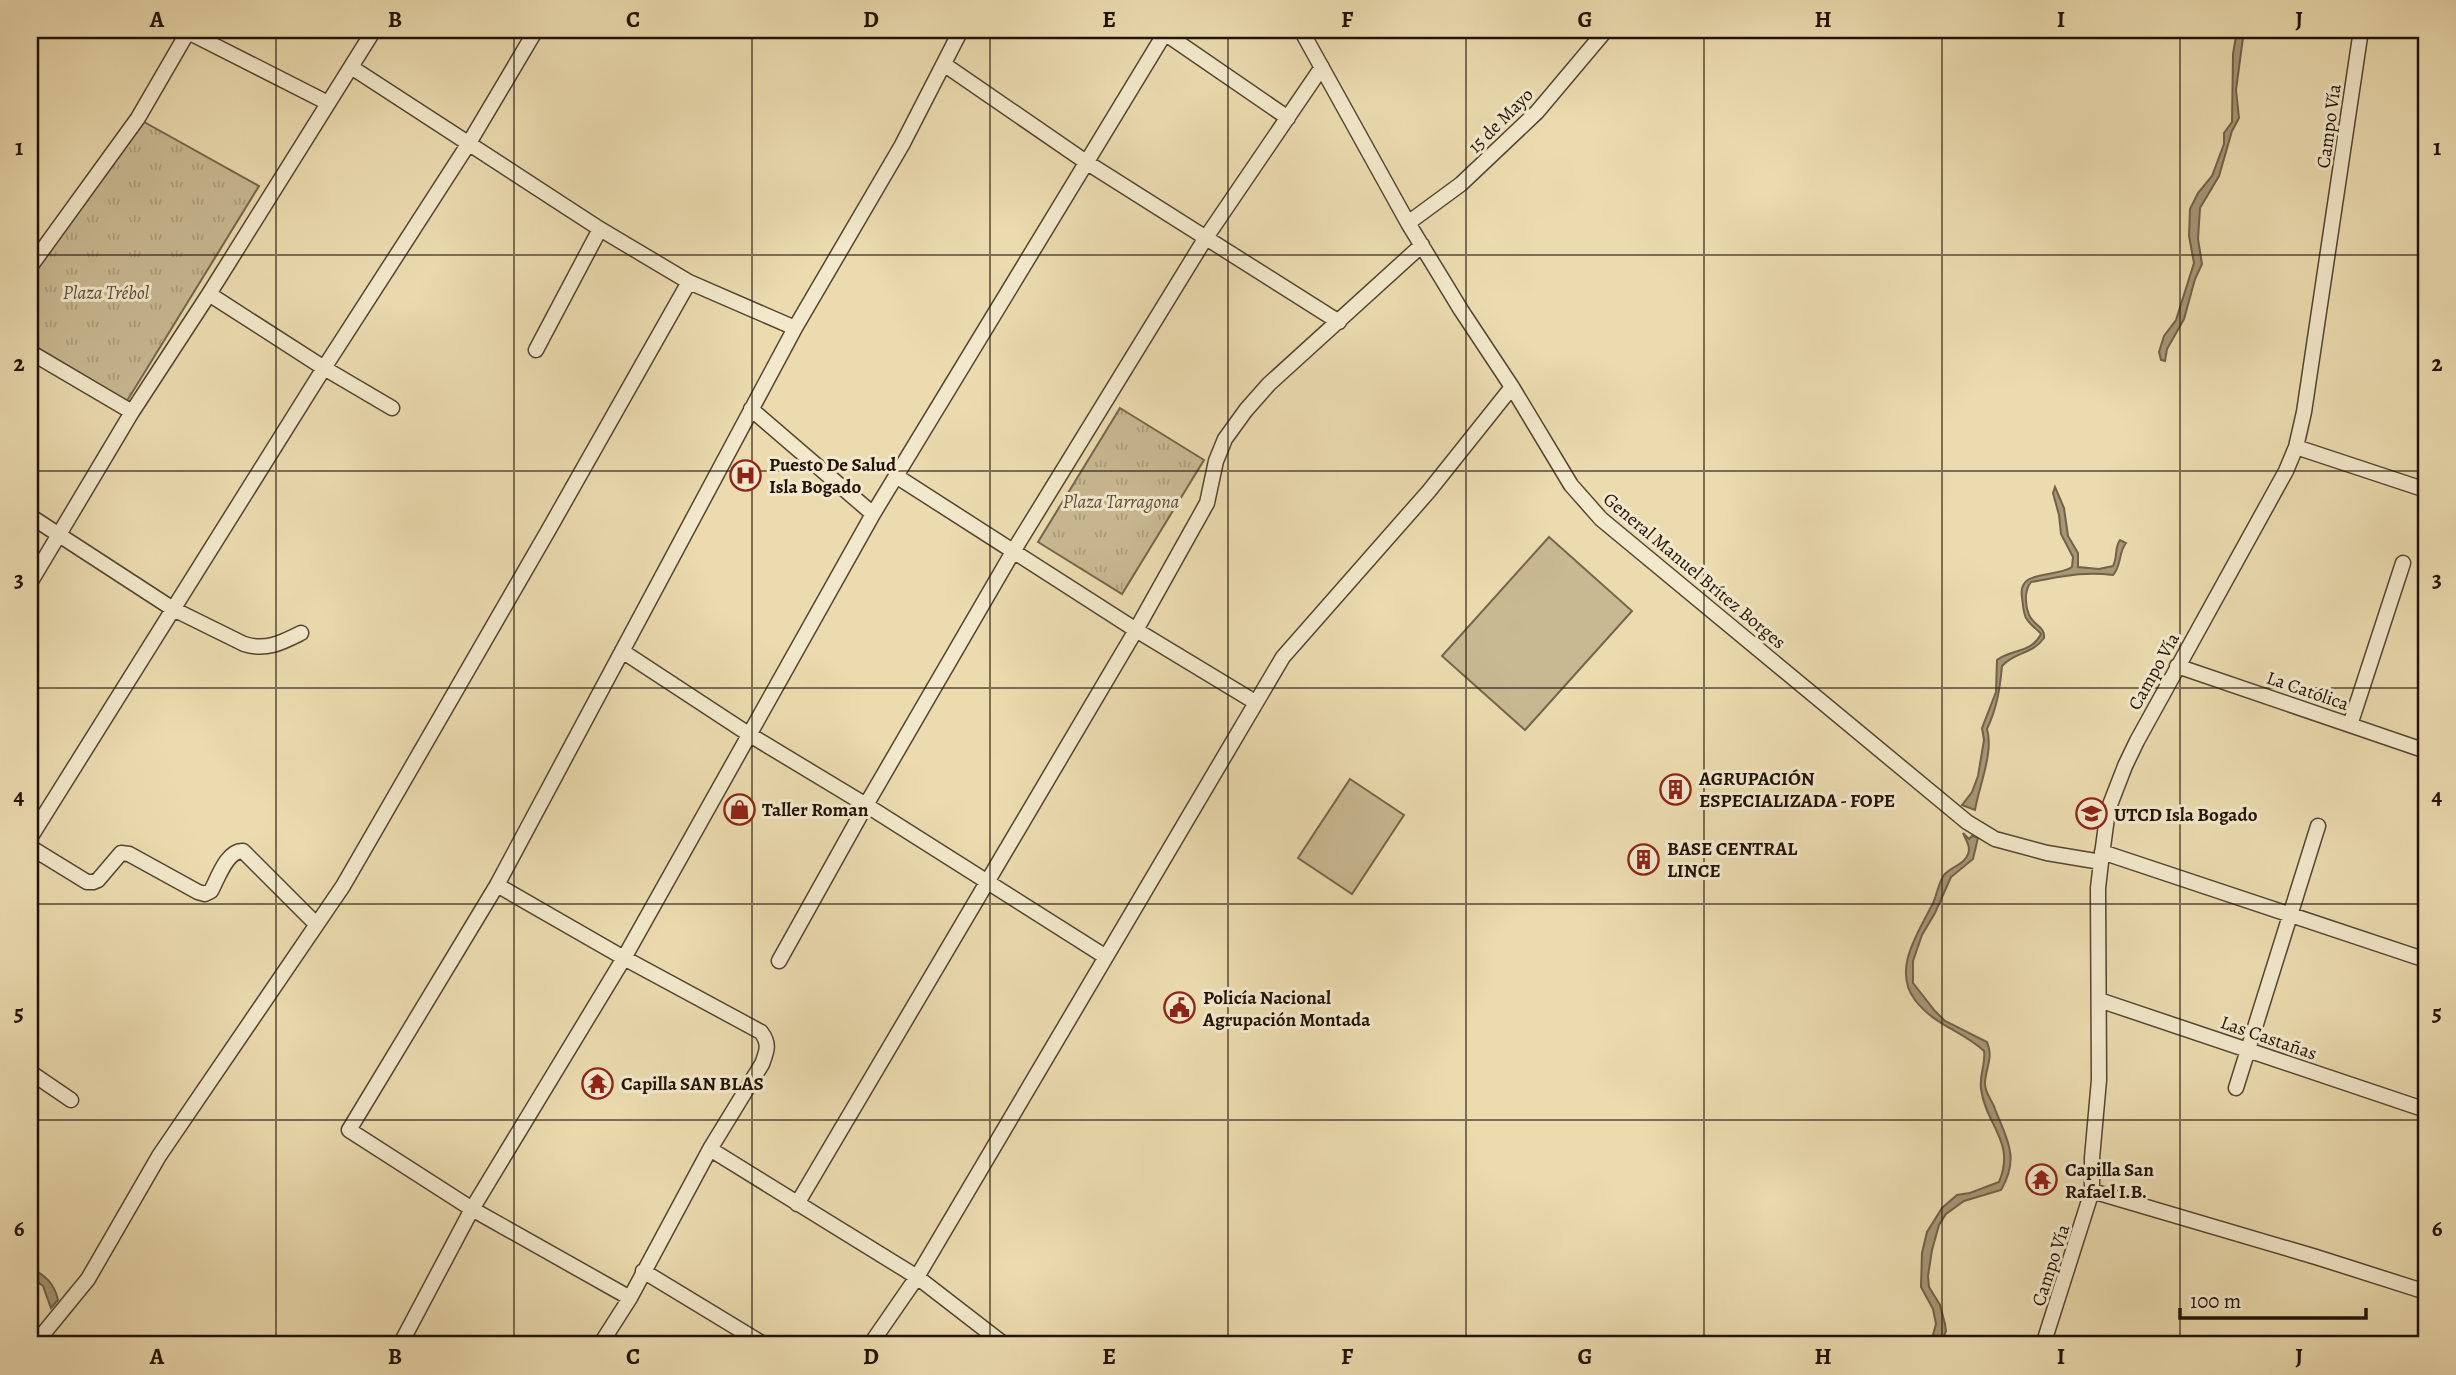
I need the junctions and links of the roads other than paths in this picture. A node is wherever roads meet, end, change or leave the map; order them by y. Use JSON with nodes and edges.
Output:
{"nodes":[{"id":1,"x":33,"y":30,"type":"edge"},
{"id":2,"x":374,"y":30,"type":"edge"},
{"id":3,"x":536,"y":30,"type":"edge"},
{"id":4,"x":961,"y":30,"type":"edge"},
{"id":5,"x":1301,"y":30,"type":"edge"},
{"id":6,"x":1606,"y":30,"type":"edge"},
{"id":7,"x":2361,"y":30,"type":"edge"},
{"id":8,"x":189,"y":31,"type":"edge"},
{"id":9,"x":1163,"y":31,"type":"edge"},
{"id":10,"x":30,"y":35,"type":"edge"},
{"id":11,"x":945,"y":65,"type":"junction"},
{"id":12,"x":351,"y":67,"type":"junction"},
{"id":13,"x":1322,"y":67,"type":"junction"},
{"id":14,"x":328,"y":103,"type":"junction"},
{"id":15,"x":1288,"y":118,"type":"junction"},
{"id":16,"x":469,"y":143,"type":"junction"},
{"id":17,"x":1086,"y":162,"type":"junction"},
{"id":18,"x":1408,"y":223,"type":"junction"},
{"id":19,"x":600,"y":229,"type":"junction"},
{"id":20,"x":1205,"y":239,"type":"junction"},
{"id":21,"x":1422,"y":245,"type":"junction"},
{"id":22,"x":30,"y":267,"type":"edge"},
{"id":23,"x":689,"y":282,"type":"junction"},
{"id":24,"x":209,"y":294,"type":"junction"},
{"id":25,"x":1339,"y":322,"type":"junction"},
{"id":26,"x":795,"y":328,"type":"junction"},
{"id":27,"x":536,"y":350,"type":"dead end"},
{"id":28,"x":30,"y":352,"type":"edge"},
{"id":29,"x":324,"y":368,"type":"junction"},
{"id":30,"x":1512,"y":387,"type":"junction"},
{"id":31,"x":392,"y":408,"type":"dead end"},
{"id":32,"x":751,"y":409,"type":"junction"},
{"id":33,"x":132,"y":412,"type":"junction"},
{"id":34,"x":2296,"y":447,"type":"junction"},
{"id":35,"x":896,"y":476,"type":"junction"},
{"id":36,"x":2426,"y":490,"type":"edge"},
{"id":37,"x":873,"y":514,"type":"junction"},
{"id":38,"x":30,"y":516,"type":"edge"},
{"id":39,"x":59,"y":535,"type":"junction"},
{"id":40,"x":1014,"y":550,"type":"junction"},
{"id":41,"x":2403,"y":563,"type":"dead end"},
{"id":42,"x":30,"y":583,"type":"edge"},
{"id":43,"x":173,"y":609,"type":"junction"},
{"id":44,"x":1136,"y":630,"type":"junction"},
{"id":45,"x":301,"y":633,"type":"dead end"},
{"id":46,"x":622,"y":651,"type":"junction"},
{"id":47,"x":2177,"y":666,"type":"junction"},
{"id":48,"x":1255,"y":702,"type":"junction"},
{"id":49,"x":2350,"y":725,"type":"junction"},
{"id":50,"x":750,"y":735,"type":"junction"},
{"id":51,"x":2426,"y":751,"type":"edge"},
{"id":52,"x":866,"y":805,"type":"junction"},
{"id":53,"x":2318,"y":826,"type":"dead end"},
{"id":54,"x":30,"y":838,"type":"edge"},
{"id":55,"x":30,"y":847,"type":"edge"},
{"id":56,"x":2101,"y":857,"type":"junction"},
{"id":57,"x":985,"y":882,"type":"junction"},
{"id":58,"x":496,"y":885,"type":"junction"},
{"id":59,"x":2291,"y":915,"type":"junction"},
{"id":60,"x":316,"y":924,"type":"junction"},
{"id":61,"x":1106,"y":957,"type":"junction"},
{"id":62,"x":624,"y":958,"type":"junction"},
{"id":63,"x":2426,"y":960,"type":"edge"},
{"id":64,"x":779,"y":961,"type":"dead end"},
{"id":65,"x":2099,"y":1000,"type":"junction"},
{"id":66,"x":2248,"y":1050,"type":"junction"},
{"id":67,"x":30,"y":1072,"type":"edge"},
{"id":68,"x":2236,"y":1088,"type":"dead end"},
{"id":69,"x":71,"y":1100,"type":"dead end"},
{"id":70,"x":2426,"y":1110,"type":"edge"},
{"id":71,"x":710,"y":1149,"type":"junction"},
{"id":72,"x":2092,"y":1191,"type":"junction"},
{"id":73,"x":797,"y":1204,"type":"junction"},
{"id":74,"x":472,"y":1209,"type":"junction"},
{"id":75,"x":643,"y":1271,"type":"junction"},
{"id":76,"x":918,"y":1276,"type":"junction"},
{"id":77,"x":2426,"y":1292,"type":"edge"},
{"id":78,"x":630,"y":1298,"type":"junction"},
{"id":79,"x":34,"y":1345,"type":"edge"},
{"id":80,"x":400,"y":1345,"type":"edge"},
{"id":81,"x":600,"y":1345,"type":"edge"},
{"id":82,"x":765,"y":1345,"type":"edge"},
{"id":83,"x":870,"y":1345,"type":"edge"},
{"id":84,"x":1005,"y":1345,"type":"edge"},
{"id":85,"x":2043,"y":1345,"type":"edge"}],
"edges":[{"from":1,"to":10,"type":"street"},
{"from":2,"to":12,"type":"street"},
{"from":3,"to":16,"type":"street"},
{"from":4,"to":11,"type":"street"},
{"from":5,"to":13,"type":"street","name":"General Manuel Brítez Borges"},
{"from":6,"to":18,"type":"street","name":"15 de Mayo"},
{"from":7,"to":34,"type":"street","name":"Campo Vía"},
{"from":8,"to":14,"type":"street"},
{"from":8,"to":22,"type":"street"},
{"from":9,"to":15,"type":"street"},
{"from":9,"to":17,"type":"street"},
{"from":11,"to":17,"type":"street"},
{"from":11,"to":26,"type":"street"},
{"from":12,"to":14,"type":"street"},
{"from":12,"to":16,"type":"street"},
{"from":13,"to":15,"type":"street"},
{"from":13,"to":18,"type":"street","name":"General Manuel Brítez Borges"},
{"from":14,"to":24,"type":"street"},
{"from":15,"to":20,"type":"street"},
{"from":16,"to":19,"type":"street"},
{"from":16,"to":29,"type":"street"},
{"from":17,"to":20,"type":"street"},
{"from":17,"to":35,"type":"street"},
{"from":18,"to":21,"type":"street","name":"General Manuel Brítez Borges"},
{"from":19,"to":23,"type":"street"},
{"from":19,"to":27,"type":"street"},
{"from":20,"to":25,"type":"street"},
{"from":20,"to":40,"type":"street"},
{"from":21,"to":25,"type":"street"},
{"from":21,"to":30,"type":"street","name":"General Manuel Brítez Borges"},
{"from":23,"to":26,"type":"street"},
{"from":23,"to":60,"type":"street"},
{"from":24,"to":29,"type":"street"},
{"from":24,"to":33,"type":"street"},
{"from":25,"to":44,"type":"street"},
{"from":26,"to":32,"type":"street"},
{"from":28,"to":33,"type":"street"},
{"from":29,"to":31,"type":"street"},
{"from":29,"to":43,"type":"street"},
{"from":30,"to":48,"type":"street"},
{"from":30,"to":56,"type":"street","name":"General Manuel Brítez Borges"},
{"from":32,"to":37,"type":"street"},
{"from":32,"to":46,"type":"street"},
{"from":33,"to":39,"type":"street"},
{"from":34,"to":36,"type":"street"},
{"from":34,"to":47,"type":"street","name":"Campo Vía"},
{"from":35,"to":37,"type":"street"},
{"from":35,"to":40,"type":"street"},
{"from":37,"to":50,"type":"street"},
{"from":38,"to":39,"type":"street"},
{"from":39,"to":42,"type":"street"},
{"from":39,"to":43,"type":"street"},
{"from":40,"to":44,"type":"street"},
{"from":40,"to":52,"type":"street"},
{"from":41,"to":49,"type":"street"},
{"from":43,"to":45,"type":"street"},
{"from":43,"to":54,"type":"street"},
{"from":44,"to":48,"type":"street"},
{"from":44,"to":57,"type":"street"},
{"from":46,"to":50,"type":"street"},
{"from":46,"to":58,"type":"street"},
{"from":47,"to":49,"type":"street","name":"La Católica"},
{"from":47,"to":56,"type":"street","name":"Campo Vía"},
{"from":48,"to":61,"type":"street"},
{"from":49,"to":51,"type":"street","name":"La Católica"},
{"from":50,"to":52,"type":"street"},
{"from":50,"to":62,"type":"street"},
{"from":52,"to":57,"type":"street"},
{"from":52,"to":64,"type":"street"},
{"from":53,"to":59,"type":"street"},
{"from":55,"to":60,"type":"street"},
{"from":56,"to":59,"type":"street","name":"General Manuel Brítez Borges"},
{"from":56,"to":65,"type":"street","name":"Campo Vía"},
{"from":57,"to":61,"type":"street"},
{"from":57,"to":73,"type":"street"},
{"from":58,"to":62,"type":"street"},
{"from":58,"to":74,"type":"street"},
{"from":59,"to":63,"type":"street","name":"General Manuel Brítez Borges"},
{"from":59,"to":66,"type":"street"},
{"from":60,"to":79,"type":"street"},
{"from":61,"to":76,"type":"street"},
{"from":62,"to":71,"type":"street"},
{"from":62,"to":74,"type":"street"},
{"from":65,"to":66,"type":"street","name":"Las Castañas"},
{"from":65,"to":72,"type":"street","name":"Campo Vía"},
{"from":66,"to":68,"type":"street"},
{"from":66,"to":70,"type":"street","name":"Las Castañas"},
{"from":67,"to":69,"type":"street"},
{"from":71,"to":73,"type":"street"},
{"from":71,"to":75,"type":"street"},
{"from":72,"to":77,"type":"street"},
{"from":72,"to":85,"type":"street","name":"Campo Vía"},
{"from":73,"to":76,"type":"street"},
{"from":74,"to":78,"type":"street"},
{"from":74,"to":80,"type":"street"},
{"from":75,"to":78,"type":"street"},
{"from":75,"to":82,"type":"street"},
{"from":76,"to":83,"type":"street"},
{"from":76,"to":84,"type":"street"},
{"from":78,"to":81,"type":"street"}]}
